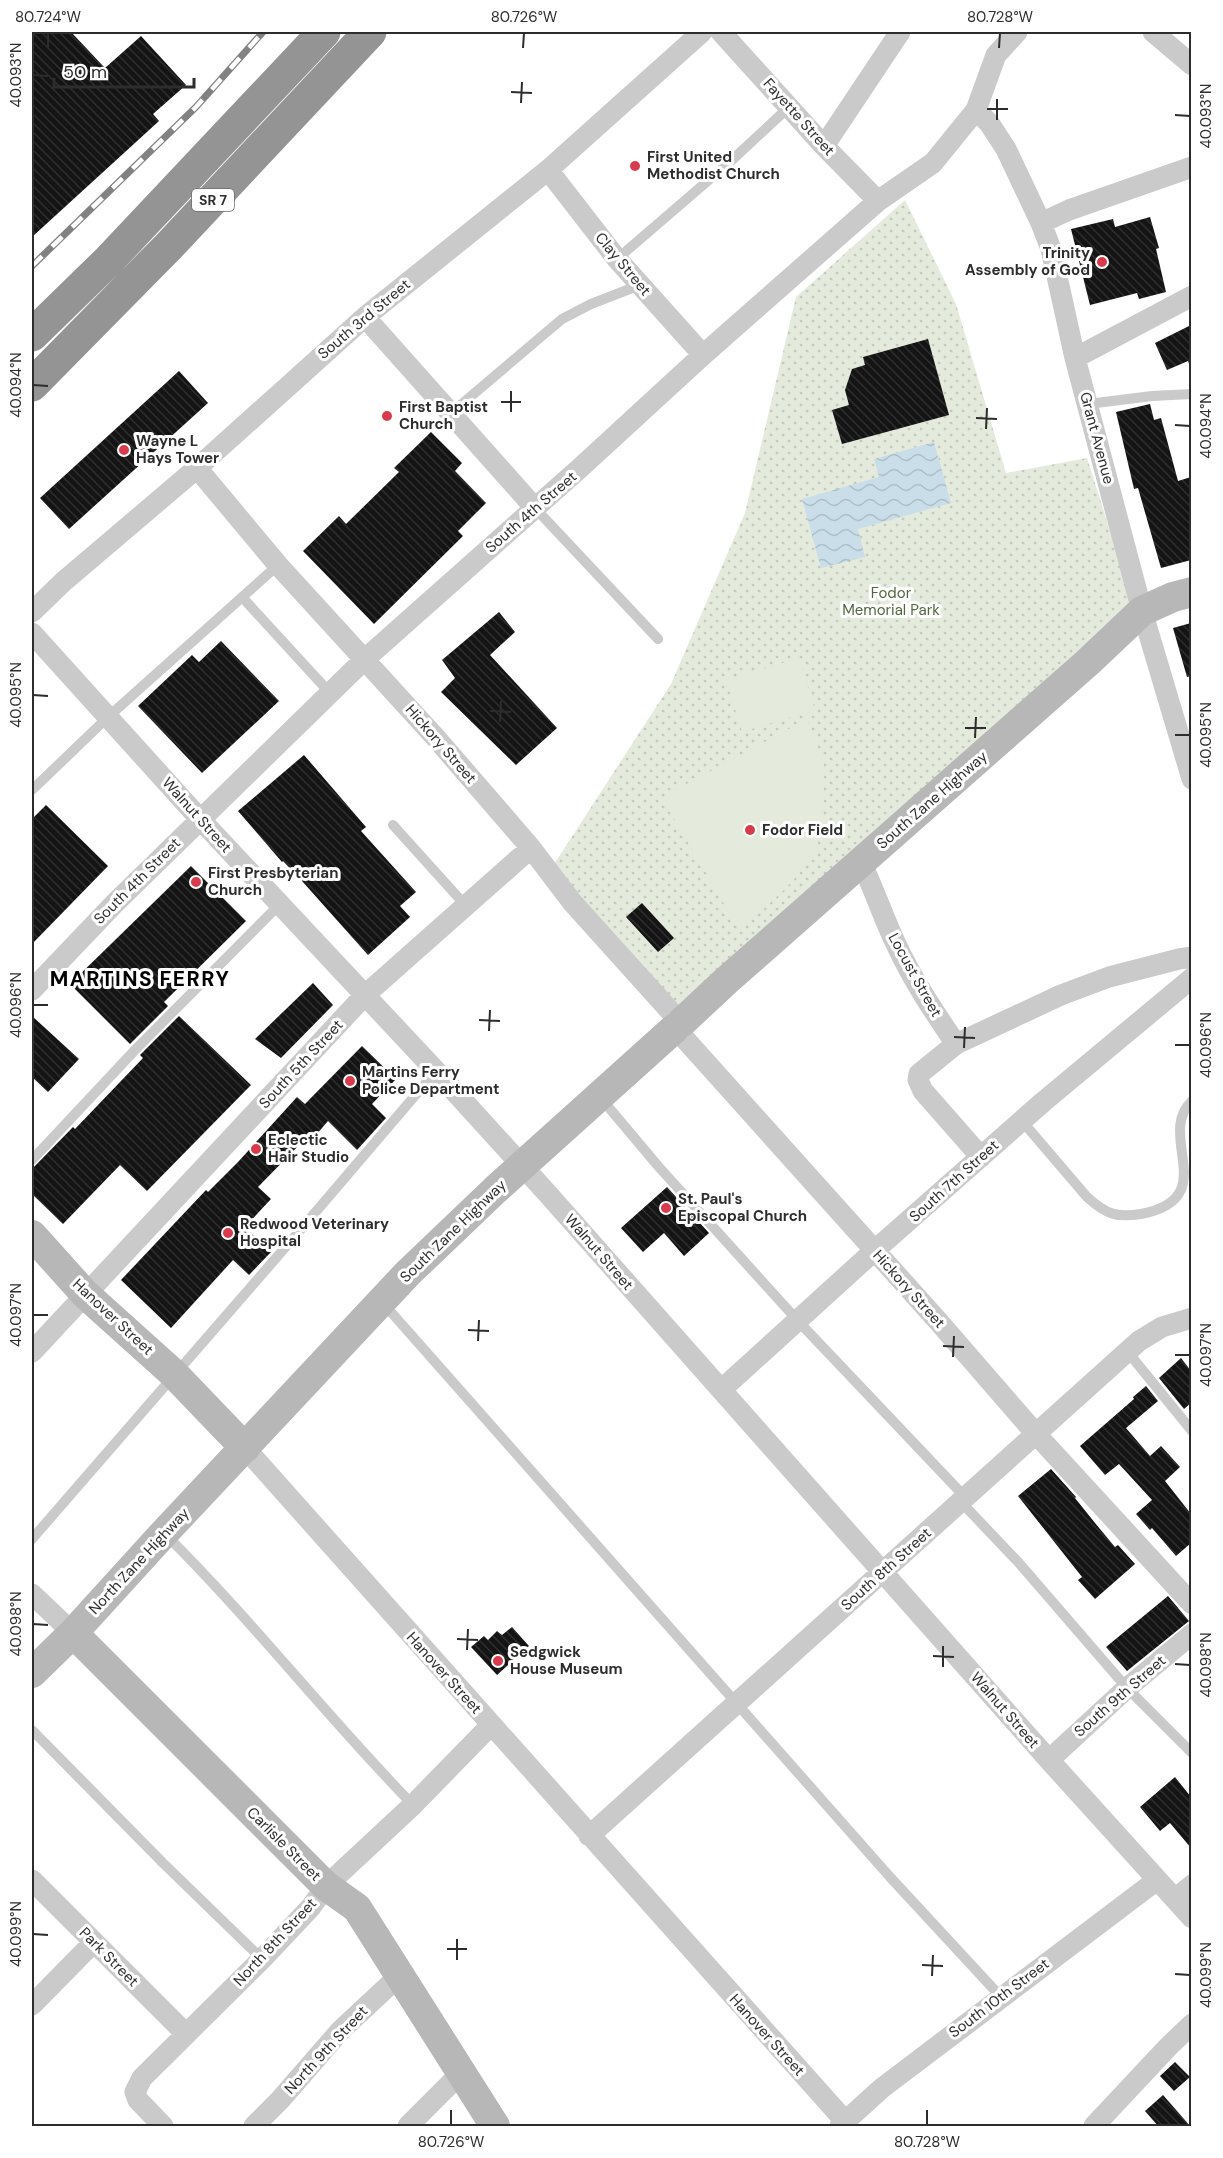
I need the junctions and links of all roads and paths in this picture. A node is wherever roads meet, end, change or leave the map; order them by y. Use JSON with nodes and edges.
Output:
{"nodes":[{"id":1,"x":324,"y":32,"type":"edge"},
{"id":2,"x":370,"y":32,"type":"edge"},
{"id":3,"x":702,"y":32,"type":"edge"},
{"id":4,"x":722,"y":32,"type":"edge"},
{"id":5,"x":900,"y":32,"type":"edge"},
{"id":6,"x":1017,"y":32,"type":"edge"},
{"id":7,"x":1153,"y":32,"type":"edge"},
{"id":8,"x":1191,"y":65,"type":"edge"},
{"id":9,"x":789,"y":107,"type":"junction"},
{"id":10,"x":976,"y":110,"type":"junction"},
{"id":11,"x":824,"y":146,"type":"junction"},
{"id":12,"x":1191,"y":167,"type":"edge"},
{"id":13,"x":548,"y":170,"type":"junction"},
{"id":14,"x":878,"y":201,"type":"junction"},
{"id":15,"x":1041,"y":223,"type":"junction"},
{"id":16,"x":617,"y":259,"type":"junction"},
{"id":17,"x":640,"y":285,"type":"junction"},
{"id":18,"x":1191,"y":296,"type":"edge"},
{"id":19,"x":365,"y":317,"type":"junction"},
{"id":20,"x":32,"y":335,"type":"edge"},
{"id":21,"x":703,"y":355,"type":"junction"},
{"id":22,"x":1075,"y":358,"type":"junction"},
{"id":23,"x":32,"y":385,"type":"edge"},
{"id":24,"x":1191,"y":394,"type":"edge"},
{"id":25,"x":1088,"y":404,"type":"junction"},
{"id":26,"x":450,"y":414,"type":"junction"},
{"id":27,"x":197,"y":468,"type":"junction"},
{"id":28,"x":534,"y":507,"type":"junction"},
{"id":29,"x":278,"y":565,"type":"junction"},
{"id":30,"x":1191,"y":592,"type":"edge"},
{"id":31,"x":242,"y":597,"type":"junction"},
{"id":32,"x":1142,"y":611,"type":"junction"},
{"id":33,"x":32,"y":612,"type":"edge"},
{"id":34,"x":32,"y":633,"type":"edge"},
{"id":35,"x":658,"y":639,"type":"dead end"},
{"id":36,"x":365,"y":659,"type":"junction"},
{"id":37,"x":330,"y":693,"type":"junction"},
{"id":38,"x":108,"y":717,"type":"junction"},
{"id":39,"x":1191,"y":779,"type":"edge"},
{"id":40,"x":32,"y":790,"type":"edge"},
{"id":41,"x":200,"y":819,"type":"junction"},
{"id":42,"x":393,"y":825,"type":"dead end"},
{"id":43,"x":531,"y":848,"type":"junction"},
{"id":44,"x":861,"y":862,"type":"junction"},
{"id":45,"x":280,"y":904,"type":"junction"},
{"id":46,"x":466,"y":906,"type":"junction"},
{"id":47,"x":1191,"y":957,"type":"edge"},
{"id":48,"x":1191,"y":978,"type":"edge"},
{"id":49,"x":32,"y":990,"type":"edge"},
{"id":50,"x":365,"y":995,"type":"junction"},
{"id":51,"x":678,"y":1025,"type":"junction"},
{"id":52,"x":956,"y":1044,"type":"junction"},
{"id":53,"x":436,"y":1071,"type":"junction"},
{"id":54,"x":600,"y":1096,"type":"junction"},
{"id":55,"x":1191,"y":1101,"type":"edge"},
{"id":56,"x":1022,"y":1121,"type":"junction"},
{"id":57,"x":981,"y":1157,"type":"junction"},
{"id":58,"x":32,"y":1161,"type":"edge"},
{"id":59,"x":522,"y":1166,"type":"junction"},
{"id":60,"x":32,"y":1235,"type":"edge"},
{"id":61,"x":874,"y":1251,"type":"junction"},
{"id":62,"x":85,"y":1294,"type":"junction"},
{"id":63,"x":381,"y":1301,"type":"junction"},
{"id":64,"x":1191,"y":1318,"type":"edge"},
{"id":65,"x":798,"y":1321,"type":"junction"},
{"id":66,"x":1127,"y":1351,"type":"junction"},
{"id":67,"x":32,"y":1352,"type":"edge"},
{"id":68,"x":174,"y":1374,"type":"junction"},
{"id":69,"x":721,"y":1390,"type":"junction"},
{"id":70,"x":1191,"y":1431,"type":"edge"},
{"id":71,"x":1036,"y":1434,"type":"junction"},
{"id":72,"x":245,"y":1448,"type":"junction"},
{"id":73,"x":964,"y":1500,"type":"junction"},
{"id":74,"x":164,"y":1533,"type":"junction"},
{"id":75,"x":32,"y":1539,"type":"edge"},
{"id":76,"x":882,"y":1571,"type":"junction"},
{"id":77,"x":32,"y":1594,"type":"edge"},
{"id":78,"x":1191,"y":1604,"type":"edge"},
{"id":79,"x":73,"y":1633,"type":"junction"},
{"id":80,"x":1191,"y":1634,"type":"edge"},
{"id":81,"x":32,"y":1673,"type":"edge"},
{"id":82,"x":1127,"y":1688,"type":"junction"},
{"id":83,"x":737,"y":1702,"type":"junction"},
{"id":84,"x":490,"y":1725,"type":"junction"},
{"id":85,"x":32,"y":1730,"type":"edge"},
{"id":86,"x":1191,"y":1753,"type":"edge"},
{"id":87,"x":1049,"y":1760,"type":"junction"},
{"id":88,"x":413,"y":1805,"type":"junction"},
{"id":89,"x":589,"y":1836,"type":"junction"},
{"id":90,"x":32,"y":1880,"type":"edge"},
{"id":91,"x":1157,"y":1880,"type":"junction"},
{"id":92,"x":1191,"y":1885,"type":"edge"},
{"id":93,"x":326,"y":1886,"type":"junction"},
{"id":94,"x":1175,"y":1899,"type":"junction"},
{"id":95,"x":1191,"y":1918,"type":"edge"},
{"id":96,"x":94,"y":1942,"type":"junction"},
{"id":97,"x":262,"y":1959,"type":"junction"},
{"id":98,"x":400,"y":1975,"type":"junction"},
{"id":99,"x":1001,"y":1997,"type":"junction"},
{"id":100,"x":32,"y":2005,"type":"edge"},
{"id":101,"x":1191,"y":2024,"type":"edge"},
{"id":102,"x":186,"y":2034,"type":"junction"},
{"id":103,"x":461,"y":2073,"type":"junction"},
{"id":104,"x":154,"y":2124,"type":"edge"},
{"id":105,"x":842,"y":2124,"type":"edge"},
{"id":106,"x":254,"y":2127,"type":"edge"},
{"id":107,"x":408,"y":2127,"type":"edge"},
{"id":108,"x":495,"y":2127,"type":"edge"},
{"id":109,"x":1094,"y":2127,"type":"edge"}],
"edges":[{"from":1,"to":20,"type":"highway","number":"SR 7"},
{"from":2,"to":23,"type":"highway","number":"SR 7"},
{"from":3,"to":13,"type":"street","name":"South 3rd Street"},
{"from":4,"to":9,"type":"street","name":"Fayette Street"},
{"from":5,"to":11,"type":"street"},
{"from":6,"to":10,"type":"street","name":"South 4th Street"},
{"from":7,"to":8,"type":"street"},
{"from":9,"to":11,"type":"street","name":"Fayette Street"},
{"from":9,"to":16,"type":"lane"},
{"from":10,"to":14,"type":"street","name":"South 4th Street"},
{"from":10,"to":15,"type":"street","name":"Grant Avenue"},
{"from":11,"to":14,"type":"street","name":"Fayette Street"},
{"from":12,"to":15,"type":"street"},
{"from":13,"to":16,"type":"street","name":"Clay Street"},
{"from":13,"to":19,"type":"street","name":"South 3rd Street"},
{"from":14,"to":21,"type":"street","name":"South 4th Street"},
{"from":15,"to":22,"type":"street","name":"Grant Avenue"},
{"from":16,"to":17,"type":"street","name":"Clay Street"},
{"from":17,"to":21,"type":"street","name":"Clay Street"},
{"from":17,"to":26,"type":"lane"},
{"from":18,"to":22,"type":"street"},
{"from":19,"to":26,"type":"street"},
{"from":19,"to":27,"type":"street","name":"South 3rd Street"},
{"from":21,"to":28,"type":"street","name":"South 4th Street"},
{"from":22,"to":25,"type":"street","name":"Grant Avenue"},
{"from":24,"to":25,"type":"lane"},
{"from":25,"to":32,"type":"street","name":"Grant Avenue"},
{"from":26,"to":28,"type":"street"},
{"from":27,"to":29,"type":"street","name":"Hickory Street"},
{"from":27,"to":33,"type":"street","name":"South 3rd Street"},
{"from":28,"to":35,"type":"lane"},
{"from":28,"to":36,"type":"street","name":"South 4th Street"},
{"from":29,"to":31,"type":"lane"},
{"from":29,"to":36,"type":"street","name":"Hickory Street"},
{"from":30,"to":32,"type":"street","name":"South Zane Highway"},
{"from":31,"to":37,"type":"lane"},
{"from":31,"to":38,"type":"lane"},
{"from":32,"to":39,"type":"street","name":"Grant Avenue"},
{"from":32,"to":44,"type":"street","name":"South Zane Highway"},
{"from":34,"to":38,"type":"street","name":"Walnut Street"},
{"from":36,"to":37,"type":"street","name":"South 4th Street"},
{"from":36,"to":43,"type":"street","name":"Hickory Street"},
{"from":37,"to":41,"type":"street","name":"South 4th Street"},
{"from":38,"to":40,"type":"lane"},
{"from":38,"to":41,"type":"street","name":"Walnut Street"},
{"from":41,"to":45,"type":"street","name":"Walnut Street"},
{"from":41,"to":49,"type":"street","name":"South 4th Street"},
{"from":42,"to":46,"type":"lane"},
{"from":43,"to":46,"type":"street","name":"South 5th Street"},
{"from":43,"to":51,"type":"street","name":"Hickory Street"},
{"from":44,"to":51,"type":"street","name":"South Zane Highway"},
{"from":44,"to":52,"type":"street","name":"Locust Street"},
{"from":45,"to":50,"type":"street","name":"Walnut Street"},
{"from":45,"to":58,"type":"lane"},
{"from":46,"to":50,"type":"street","name":"South 5th Street"},
{"from":47,"to":52,"type":"street"},
{"from":48,"to":56,"type":"street","name":"South 7th Street"},
{"from":50,"to":53,"type":"street","name":"Walnut Street"},
{"from":50,"to":62,"type":"street","name":"South 5th Street"},
{"from":51,"to":54,"type":"street","name":"South Zane Highway"},
{"from":51,"to":61,"type":"street","name":"Hickory Street"},
{"from":52,"to":57,"type":"street"},
{"from":53,"to":59,"type":"street","name":"Walnut Street"},
{"from":53,"to":68,"type":"lane"},
{"from":54,"to":59,"type":"street","name":"South Zane Highway"},
{"from":54,"to":65,"type":"lane"},
{"from":55,"to":56,"type":"lane"},
{"from":56,"to":57,"type":"street","name":"South 7th Street"},
{"from":57,"to":61,"type":"street","name":"South 7th Street"},
{"from":59,"to":63,"type":"street","name":"South Zane Highway"},
{"from":59,"to":69,"type":"street","name":"Walnut Street"},
{"from":60,"to":62,"type":"street","name":"Hanover Street"},
{"from":61,"to":65,"type":"street","name":"South 7th Street"},
{"from":61,"to":71,"type":"street","name":"Hickory Street"},
{"from":62,"to":67,"type":"street","name":"South 5th Street"},
{"from":62,"to":68,"type":"street","name":"Hanover Street"},
{"from":63,"to":72,"type":"street","name":"South Zane Highway"},
{"from":63,"to":83,"type":"lane"},
{"from":64,"to":66,"type":"street","name":"South 8th Street"},
{"from":65,"to":69,"type":"street","name":"South 7th Street"},
{"from":65,"to":73,"type":"lane"},
{"from":66,"to":70,"type":"lane"},
{"from":66,"to":71,"type":"street","name":"South 8th Street"},
{"from":68,"to":72,"type":"street","name":"Hanover Street"},
{"from":68,"to":75,"type":"lane"},
{"from":69,"to":76,"type":"street","name":"Walnut Street"},
{"from":71,"to":73,"type":"street","name":"South 8th Street"},
{"from":71,"to":78,"type":"street","name":"Hickory Street"},
{"from":72,"to":74,"type":"street","name":"North Zane Highway"},
{"from":72,"to":84,"type":"street","name":"Hanover Street"},
{"from":73,"to":76,"type":"street","name":"South 8th Street"},
{"from":73,"to":82,"type":"lane"},
{"from":74,"to":79,"type":"street","name":"North Zane Highway"},
{"from":74,"to":88,"type":"lane"},
{"from":76,"to":83,"type":"street","name":"South 8th Street"},
{"from":76,"to":87,"type":"street","name":"Walnut Street"},
{"from":77,"to":79,"type":"street","name":"Carlisle Street"},
{"from":79,"to":81,"type":"street","name":"North Zane Highway"},
{"from":79,"to":93,"type":"street","name":"Carlisle Street"},
{"from":80,"to":82,"type":"street","name":"South 9th Street"},
{"from":82,"to":86,"type":"lane"},
{"from":82,"to":87,"type":"street","name":"South 9th Street"},
{"from":83,"to":89,"type":"street","name":"South 8th Street"},
{"from":83,"to":99,"type":"lane"},
{"from":84,"to":88,"type":"street","name":"North 8th Street"},
{"from":84,"to":89,"type":"street","name":"Hanover Street"},
{"from":85,"to":97,"type":"lane"},
{"from":87,"to":91,"type":"street","name":"Walnut Street"},
{"from":88,"to":93,"type":"street","name":"North 8th Street"},
{"from":89,"to":105,"type":"street","name":"Hanover Street"},
{"from":90,"to":96,"type":"street","name":"Park Street"},
{"from":91,"to":94,"type":"street","name":"Walnut Street"},
{"from":91,"to":99,"type":"street","name":"South 10th Street"},
{"from":92,"to":94,"type":"street"},
{"from":93,"to":97,"type":"street","name":"North 8th Street"},
{"from":93,"to":98,"type":"street","name":"Carlisle Street"},
{"from":94,"to":95,"type":"street"},
{"from":96,"to":100,"type":"street"},
{"from":96,"to":102,"type":"street","name":"Park Street"},
{"from":97,"to":102,"type":"street","name":"North 8th Street"},
{"from":98,"to":103,"type":"street","name":"Carlisle Street"},
{"from":98,"to":106,"type":"street","name":"North 9th Street"},
{"from":99,"to":105,"type":"street","name":"South 10th Street"},
{"from":101,"to":109,"type":"street"},
{"from":102,"to":104,"type":"street","name":"North 8th Street"},
{"from":103,"to":107,"type":"street"},
{"from":103,"to":108,"type":"street","name":"Carlisle Street"}]}
